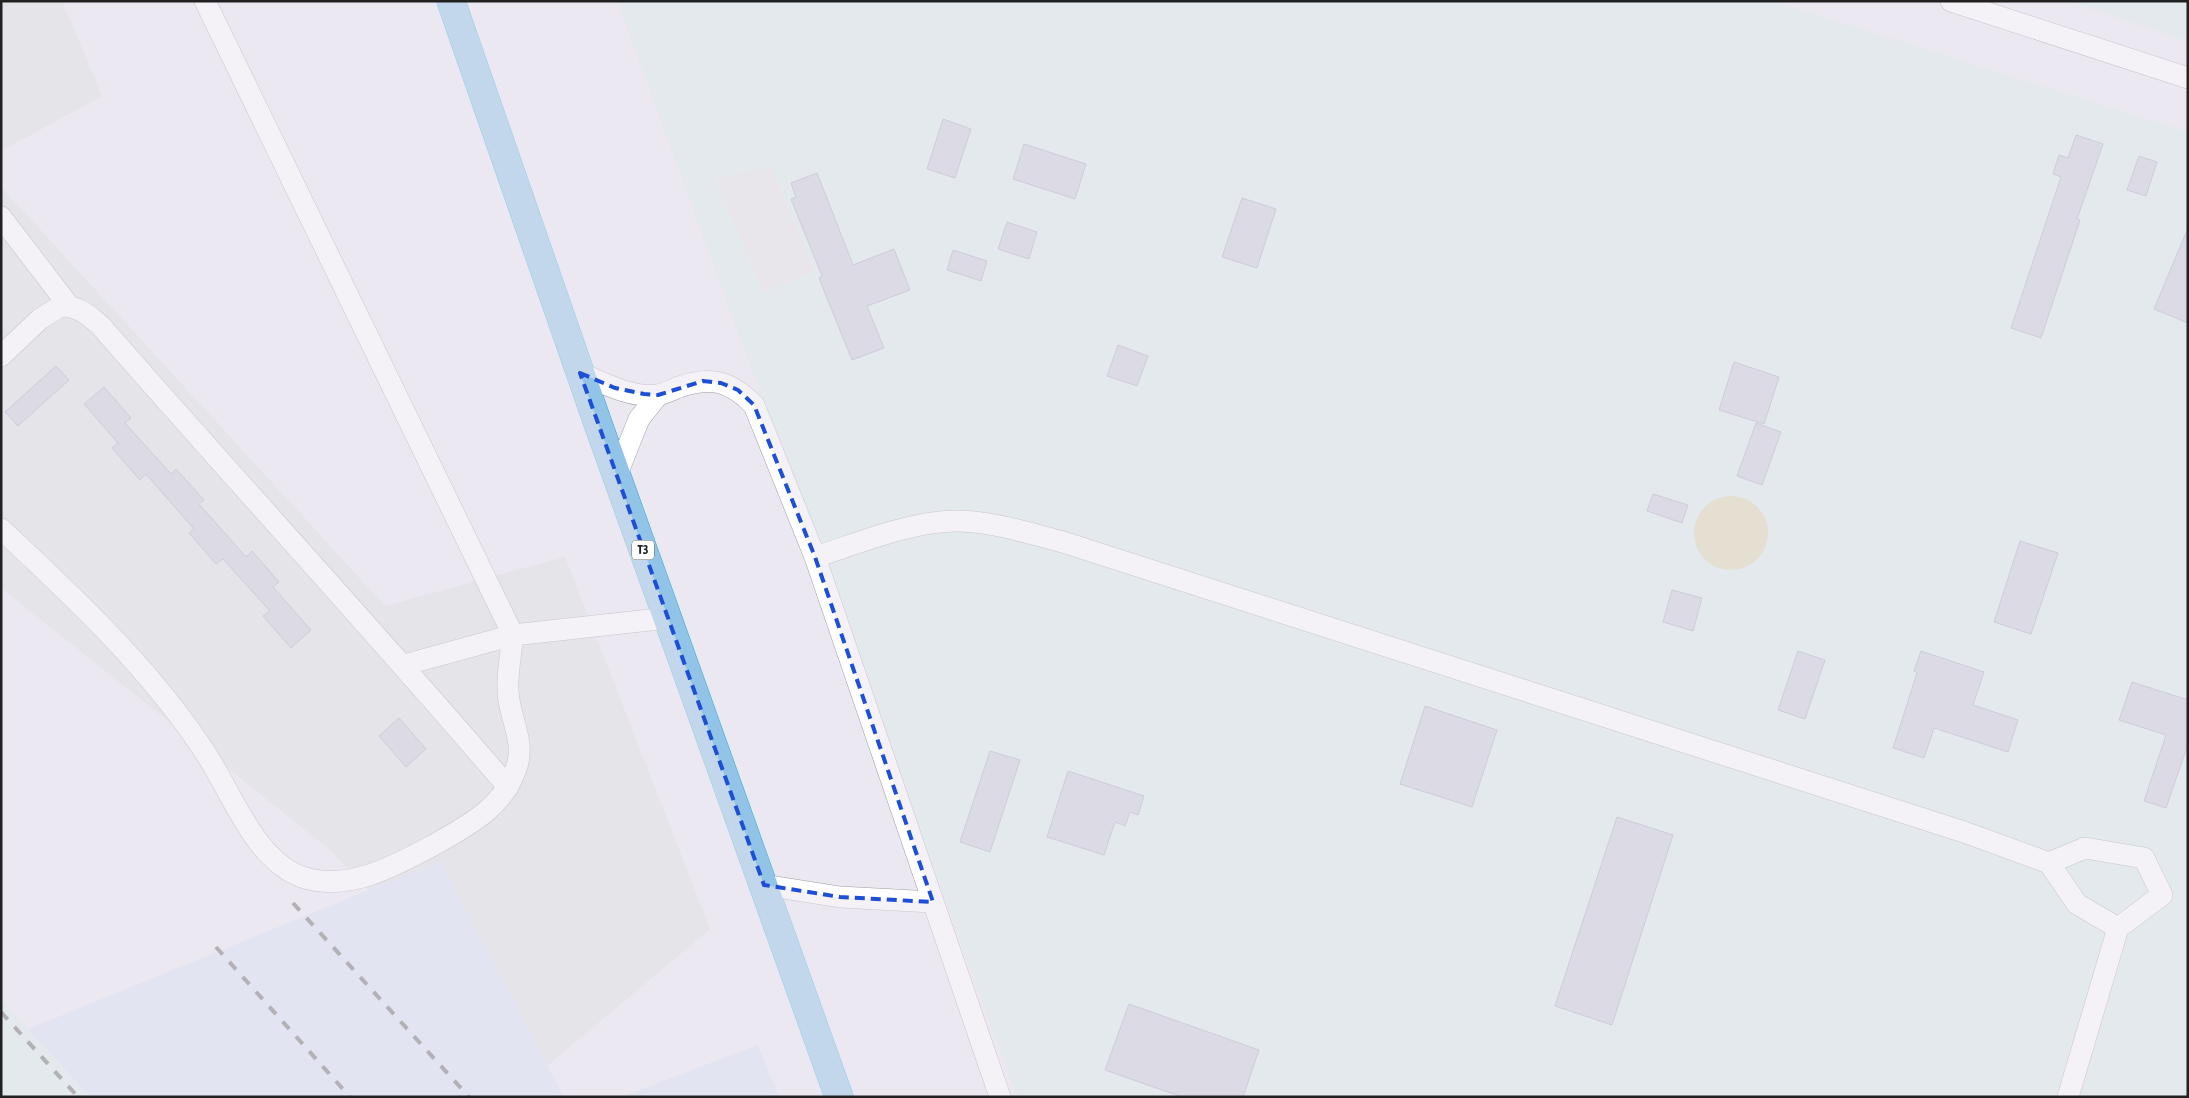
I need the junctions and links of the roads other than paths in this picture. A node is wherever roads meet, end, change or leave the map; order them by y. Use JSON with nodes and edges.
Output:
{"nodes":[{"id":1,"x":205,"y":1,"type":"edge"},
{"id":2,"x":451,"y":1,"type":"edge"},
{"id":3,"x":1951,"y":1,"type":"edge"},
{"id":4,"x":2188,"y":78,"type":"edge"},
{"id":5,"x":1,"y":217,"type":"edge"},
{"id":6,"x":68,"y":306,"type":"junction"},
{"id":7,"x":1,"y":356,"type":"edge"},
{"id":8,"x":580,"y":373,"type":"junction"},
{"id":9,"x":658,"y":395,"type":"junction"},
{"id":10,"x":617,"y":474,"type":"junction"},
{"id":11,"x":1,"y":529,"type":"edge"},
{"id":12,"x":815,"y":557,"type":"junction"},
{"id":13,"x":668,"y":618,"type":"junction"},
{"id":14,"x":513,"y":635,"type":"junction"},
{"id":15,"x":404,"y":665,"type":"junction"},
{"id":16,"x":508,"y":787,"type":"junction"},
{"id":17,"x":2049,"y":862,"type":"junction"},
{"id":18,"x":764,"y":886,"type":"junction"},
{"id":19,"x":933,"y":902,"type":"junction"},
{"id":20,"x":2118,"y":928,"type":"junction"},
{"id":21,"x":839,"y":1097,"type":"edge"},
{"id":22,"x":1000,"y":1097,"type":"edge"},
{"id":23,"x":2068,"y":1097,"type":"edge"}],
"edges":[{"from":1,"to":14,"type":"street"},
{"from":2,"to":8,"type":"highway","number":"T3"},
{"from":3,"to":4,"type":"street"},
{"from":5,"to":6,"type":"street"},
{"from":6,"to":7,"type":"street"},
{"from":6,"to":15,"type":"street"},
{"from":8,"to":9,"type":"street"},
{"from":8,"to":10,"type":"highway","number":"T3"},
{"from":9,"to":10,"type":"street"},
{"from":9,"to":12,"type":"street"},
{"from":10,"to":13,"type":"highway","number":"T3"},
{"from":11,"to":16,"type":"street"},
{"from":12,"to":17,"type":"street"},
{"from":12,"to":19,"type":"street"},
{"from":13,"to":14,"type":"street"},
{"from":13,"to":18,"type":"highway","number":"T3"},
{"from":14,"to":15,"type":"street"},
{"from":14,"to":16,"type":"street"},
{"from":15,"to":16,"type":"street"},
{"from":17,"to":20,"type":"street"},
{"from":17,"to":20,"type":"street"},
{"from":18,"to":19,"type":"street"},
{"from":18,"to":21,"type":"highway","number":"T3"},
{"from":19,"to":22,"type":"street"},
{"from":20,"to":23,"type":"street"}]}
